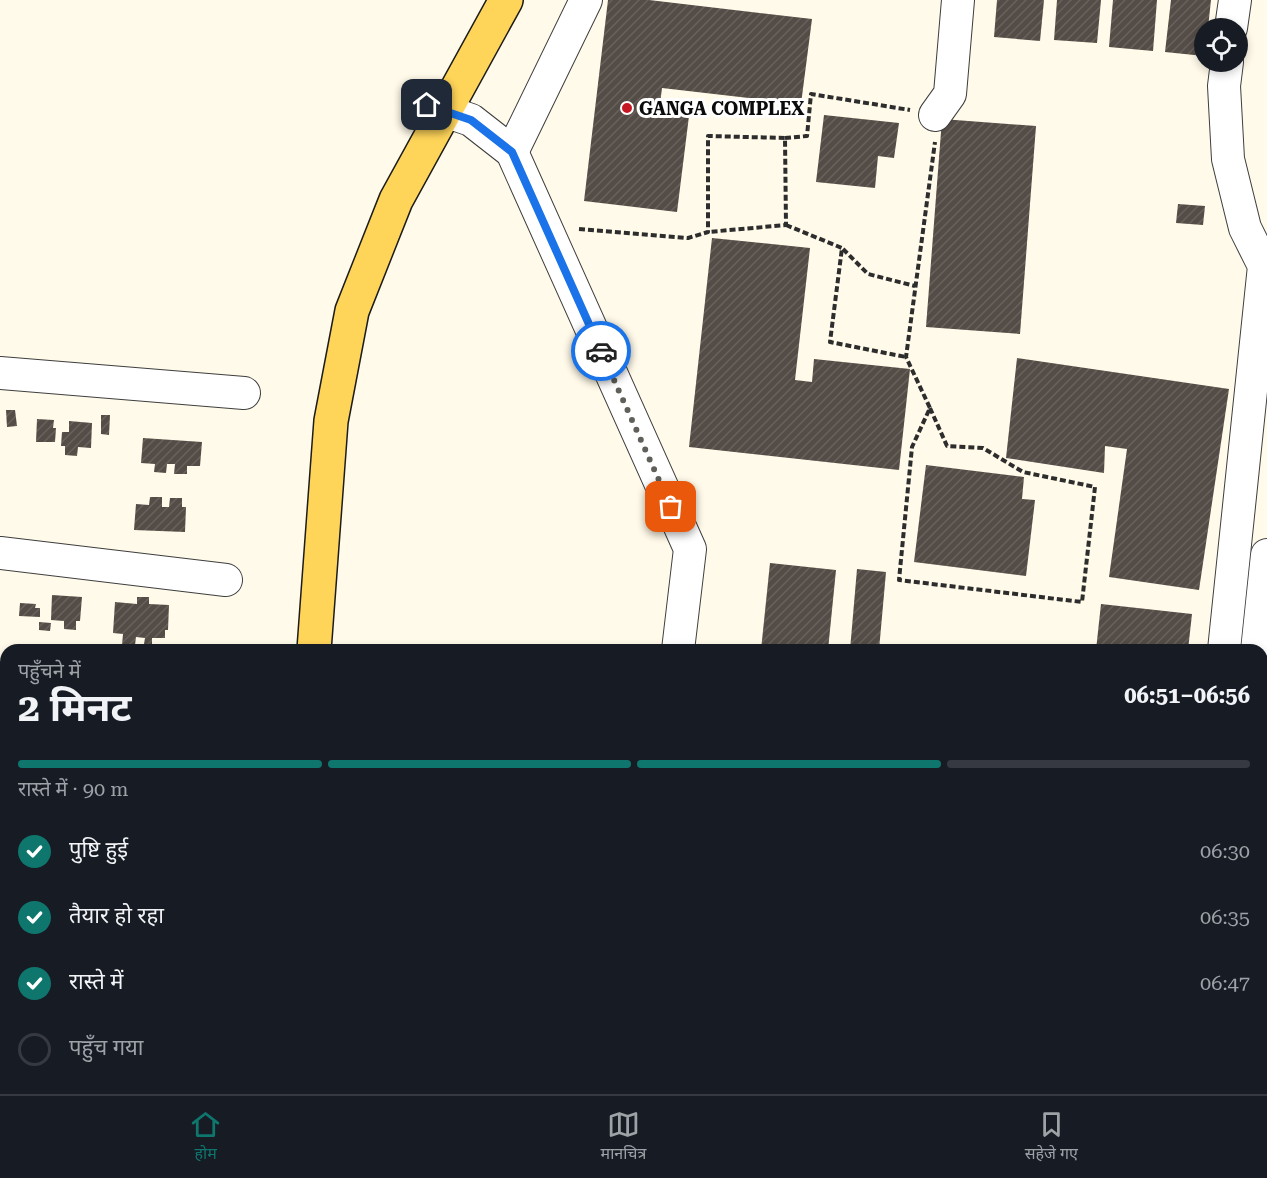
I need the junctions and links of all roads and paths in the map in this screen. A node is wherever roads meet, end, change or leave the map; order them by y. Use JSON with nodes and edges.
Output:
{"nodes":[{"id":1,"x":484,"y":0,"type":"edge"},
{"id":2,"x":506,"y":0,"type":"edge"},
{"id":3,"x":586,"y":0,"type":"edge"},
{"id":4,"x":958,"y":0,"type":"edge"},
{"id":5,"x":1235,"y":0,"type":"edge"},
{"id":6,"x":1232,"y":18,"type":"edge"},
{"id":7,"x":1226,"y":72,"type":"edge"},
{"id":8,"x":436,"y":108,"type":"junction"},
{"id":9,"x":935,"y":115,"type":"junction"},
{"id":10,"x":785,"y":138,"type":"junction"},
{"id":11,"x":512,"y":152,"type":"junction"},
{"id":12,"x":786,"y":225,"type":"junction"},
{"id":13,"x":579,"y":228,"type":"dead end"},
{"id":14,"x":708,"y":232,"type":"junction"},
{"id":15,"x":842,"y":248,"type":"junction"},
{"id":16,"x":915,"y":286,"type":"junction"},
{"id":17,"x":906,"y":357,"type":"junction"},
{"id":18,"x":0,"y":373,"type":"edge"},
{"id":19,"x":244,"y":393,"type":"dead end"},
{"id":20,"x":930,"y":408,"type":"junction"},
{"id":21,"x":0,"y":553,"type":"edge"},
{"id":22,"x":1267,"y":555,"type":"edge"},
{"id":23,"x":226,"y":580,"type":"dead end"},
{"id":24,"x":297,"y":644,"type":"edge"},
{"id":25,"x":314,"y":644,"type":"edge"},
{"id":26,"x":679,"y":644,"type":"edge"},
{"id":27,"x":1225,"y":644,"type":"edge"},
{"id":28,"x":1258,"y":644,"type":"edge"}],
"edges":[{"from":1,"to":8,"type":"main road"},
{"from":2,"to":8,"type":"main road"},
{"from":3,"to":11,"type":"street"},
{"from":4,"to":9,"type":"street"},
{"from":5,"to":6,"type":"street"},
{"from":7,"to":27,"type":"street"},
{"from":8,"to":11,"type":"street"},
{"from":8,"to":24,"type":"main road"},
{"from":8,"to":25,"type":"main road"},
{"from":9,"to":10,"type":"path"},
{"from":9,"to":16,"type":"path"},
{"from":10,"to":12,"type":"path"},
{"from":10,"to":14,"type":"path"},
{"from":11,"to":26,"type":"street"},
{"from":12,"to":14,"type":"path"},
{"from":12,"to":15,"type":"path"},
{"from":13,"to":14,"type":"path"},
{"from":15,"to":16,"type":"path"},
{"from":15,"to":17,"type":"path"},
{"from":16,"to":17,"type":"path"},
{"from":17,"to":20,"type":"path"},
{"from":18,"to":19,"type":"street"},
{"from":20,"to":20,"type":"path"},
{"from":21,"to":23,"type":"street"},
{"from":22,"to":28,"type":"street"}]}
